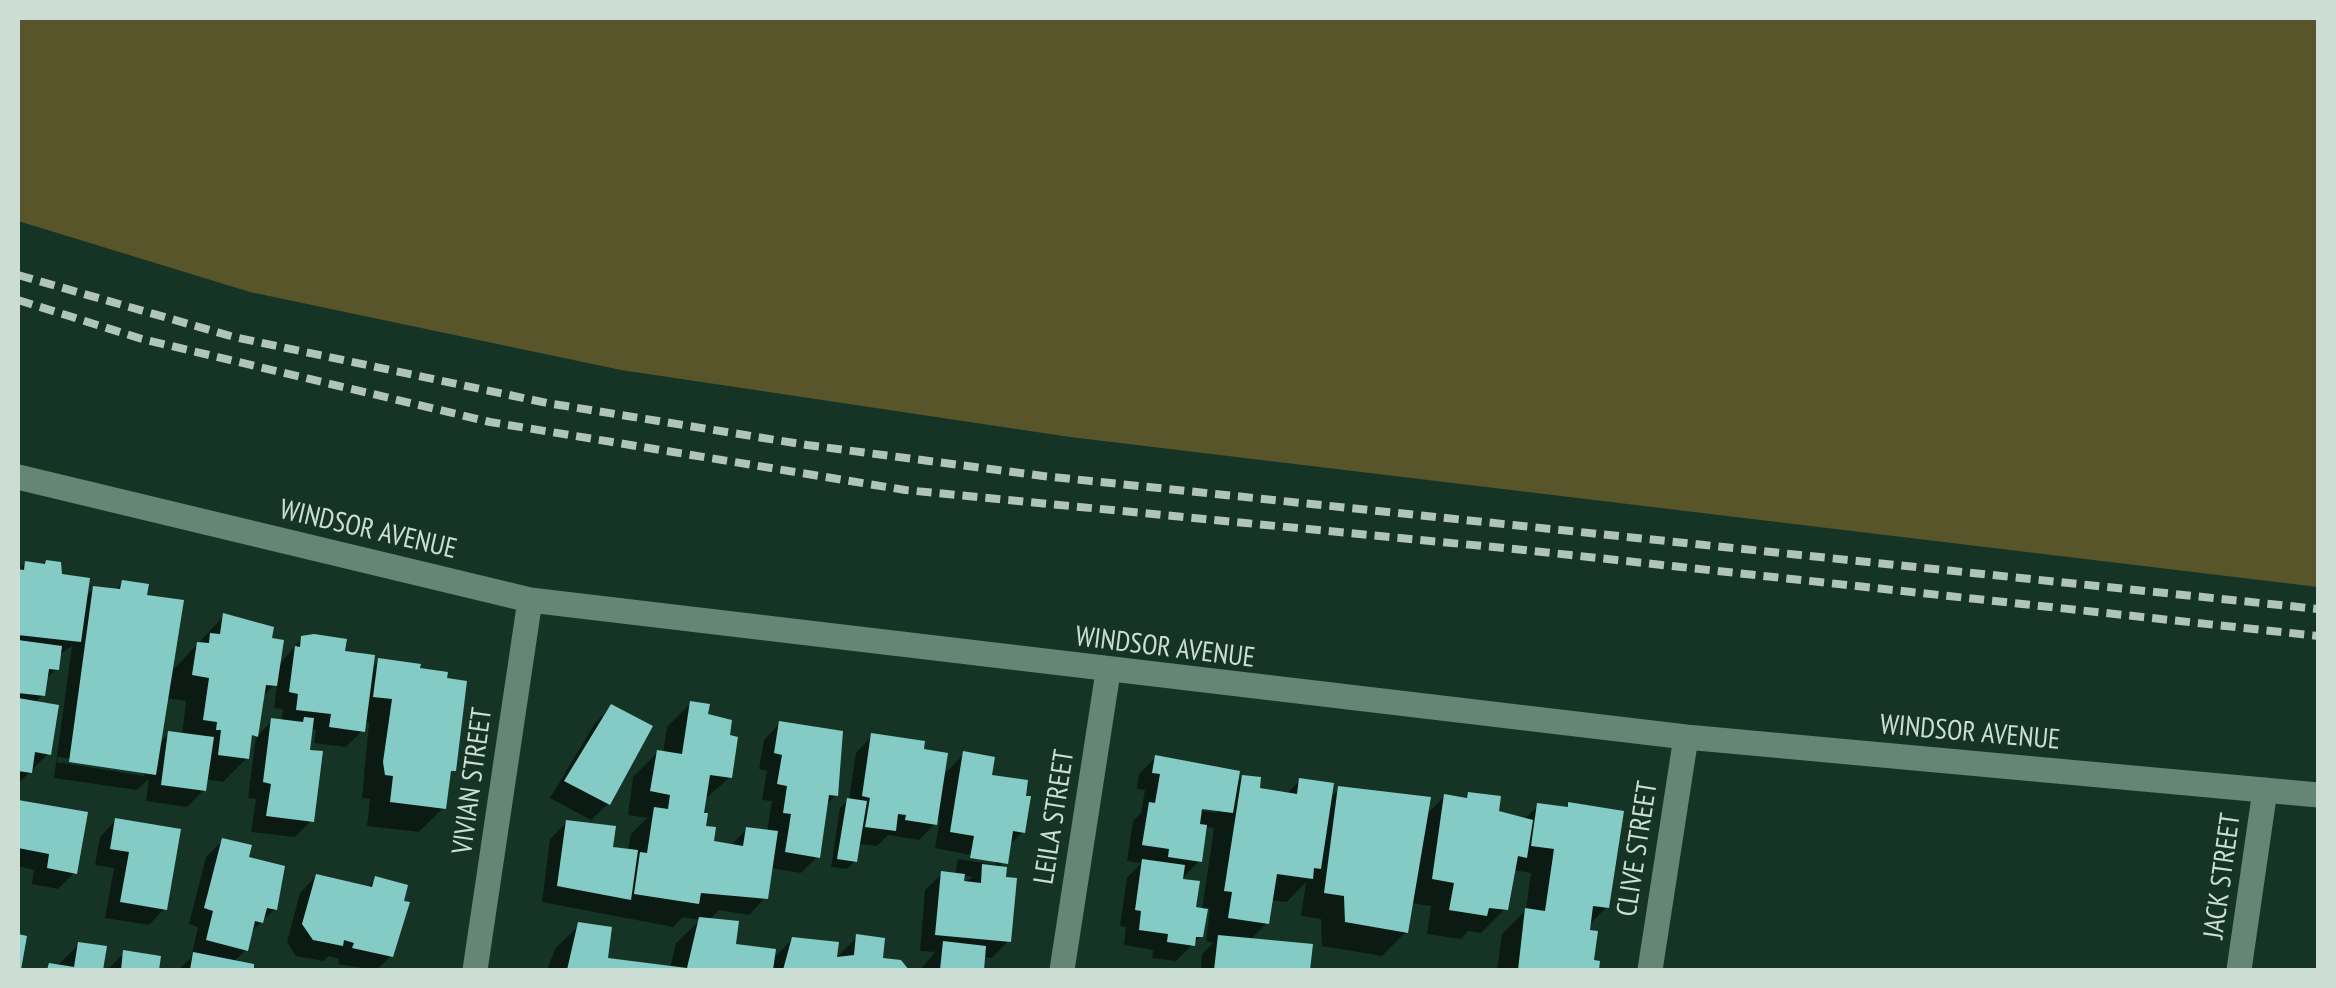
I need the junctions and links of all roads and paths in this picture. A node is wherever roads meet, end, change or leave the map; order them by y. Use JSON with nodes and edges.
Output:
{"nodes":[{"id":1,"x":18,"y":477,"type":"edge"},
{"id":2,"x":530,"y":600,"type":"junction"},
{"id":3,"x":1108,"y":672,"type":"junction"},
{"id":4,"x":1686,"y":737,"type":"junction"},
{"id":5,"x":2265,"y":790,"type":"junction"},
{"id":6,"x":2318,"y":795,"type":"edge"},
{"id":7,"x":476,"y":970,"type":"edge"},
{"id":8,"x":1062,"y":970,"type":"edge"},
{"id":9,"x":1650,"y":970,"type":"edge"},
{"id":10,"x":2239,"y":970,"type":"edge"}],
"edges":[{"from":1,"to":2,"type":"street","name":"WINDSOR AVENUE"},
{"from":2,"to":3,"type":"street","name":"WINDSOR AVENUE"},
{"from":2,"to":7,"type":"street","name":"VIVIAN STREET"},
{"from":3,"to":4,"type":"street","name":"WINDSOR AVENUE"},
{"from":3,"to":8,"type":"street","name":"LEILA STREET"},
{"from":4,"to":5,"type":"street","name":"WINDSOR AVENUE"},
{"from":4,"to":9,"type":"street","name":"CLIVE STREET"},
{"from":5,"to":6,"type":"street","name":"WINDSOR AVENUE"},
{"from":5,"to":10,"type":"street","name":"JACK STREET"}]}
